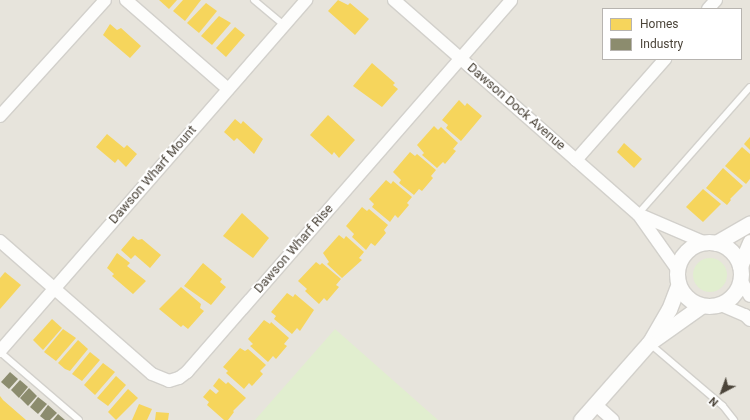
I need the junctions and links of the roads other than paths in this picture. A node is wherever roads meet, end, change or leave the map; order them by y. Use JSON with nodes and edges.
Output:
{"nodes":[{"id":1,"x":104,"y":0,"type":"edge"},
{"id":2,"x":126,"y":0,"type":"edge"},
{"id":3,"x":254,"y":0,"type":"edge"},
{"id":4,"x":306,"y":0,"type":"edge"},
{"id":5,"x":394,"y":0,"type":"edge"},
{"id":6,"x":511,"y":0,"type":"edge"},
{"id":7,"x":716,"y":0,"type":"edge"},
{"id":8,"x":709,"y":8,"type":"edge"},
{"id":9,"x":284,"y":26,"type":"junction"},
{"id":10,"x":461,"y":58,"type":"junction"},
{"id":11,"x":664,"y":60,"type":"edge"},
{"id":12,"x":750,"y":87,"type":"edge"},
{"id":13,"x":228,"y":89,"type":"junction"},
{"id":14,"x":0,"y":116,"type":"edge"},
{"id":15,"x":576,"y":160,"type":"junction"},
{"id":16,"x":638,"y":214,"type":"junction"},
{"id":17,"x":750,"y":223,"type":"edge"},
{"id":18,"x":0,"y":241,"type":"edge"},
{"id":19,"x":710,"y":242,"type":"junction"},
{"id":20,"x":750,"y":242,"type":"edge"},
{"id":21,"x":677,"y":269,"type":"junction"},
{"id":22,"x":741,"y":273,"type":"junction"},
{"id":23,"x":678,"y":286,"type":"junction"},
{"id":24,"x":54,"y":288,"type":"junction"},
{"id":25,"x":750,"y":296,"type":"edge"},
{"id":26,"x":721,"y":305,"type":"junction"},
{"id":27,"x":700,"y":306,"type":"junction"},
{"id":28,"x":750,"y":320,"type":"edge"},
{"id":29,"x":648,"y":343,"type":"junction"},
{"id":30,"x":0,"y":351,"type":"edge"},
{"id":31,"x":595,"y":404,"type":"junction"},
{"id":32,"x":79,"y":420,"type":"edge"},
{"id":33,"x":581,"y":420,"type":"edge"},
{"id":34,"x":613,"y":420,"type":"edge"},
{"id":35,"x":734,"y":420,"type":"edge"}],
"edges":[{"from":1,"to":14,"type":"street"},
{"from":2,"to":13,"type":"street"},
{"from":3,"to":9,"type":"lane"},
{"from":4,"to":9,"type":"street","name":"Dawson Wharf Mount"},
{"from":5,"to":10,"type":"street","name":"Dawson Dock Avenue"},
{"from":6,"to":10,"type":"street","name":"Dawson Wharf Rise"},
{"from":7,"to":8,"type":"street"},
{"from":9,"to":13,"type":"street","name":"Dawson Wharf Mount"},
{"from":10,"to":15,"type":"street","name":"Dawson Dock Avenue"},
{"from":10,"to":24,"type":"street","name":"Dawson Wharf Rise"},
{"from":11,"to":15,"type":"street"},
{"from":12,"to":16,"type":"lane"},
{"from":13,"to":24,"type":"street","name":"Dawson Wharf Mount"},
{"from":15,"to":16,"type":"street","name":"Dawson Dock Avenue"},
{"from":16,"to":19,"type":"street","name":"Dawson Dock Avenue"},
{"from":16,"to":21,"type":"street","name":"Dawson Dock Avenue"},
{"from":17,"to":19,"type":"street"},
{"from":18,"to":24,"type":"street","name":"Dawson Wharf Rise"},
{"from":19,"to":21,"type":"street"},
{"from":19,"to":22,"type":"street"},
{"from":20,"to":22,"type":"street"},
{"from":21,"to":23,"type":"street"},
{"from":22,"to":25,"type":"street"},
{"from":22,"to":26,"type":"street"},
{"from":23,"to":27,"type":"street"},
{"from":23,"to":29,"type":"street"},
{"from":24,"to":30,"type":"street","name":"Dawson Wharf Mount"},
{"from":26,"to":27,"type":"street"},
{"from":26,"to":28,"type":"street"},
{"from":27,"to":29,"type":"street"},
{"from":29,"to":31,"type":"street"},
{"from":29,"to":35,"type":"lane"},
{"from":30,"to":32,"type":"lane"},
{"from":31,"to":33,"type":"street"},
{"from":31,"to":34,"type":"street"}]}
